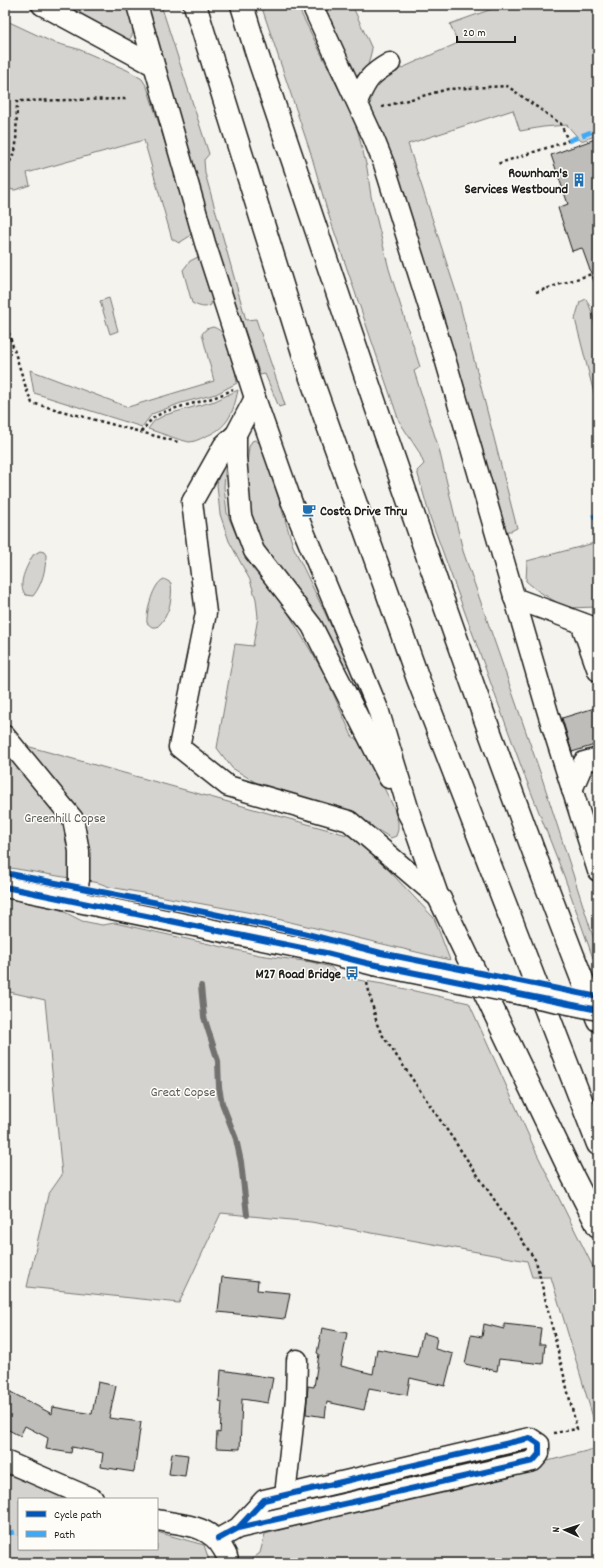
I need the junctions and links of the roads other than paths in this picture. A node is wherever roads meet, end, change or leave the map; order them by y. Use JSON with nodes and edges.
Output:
{"nodes":[{"id":1,"x":42,"y":5,"type":"edge"},
{"id":2,"x":137,"y":5,"type":"edge"},
{"id":3,"x":195,"y":5,"type":"edge"},
{"id":4,"x":242,"y":5,"type":"edge"},
{"id":5,"x":312,"y":5,"type":"edge"},
{"id":6,"x":390,"y":63,"type":"dead end"},
{"id":7,"x":153,"y":65,"type":"junction"},
{"id":8,"x":357,"y":101,"type":"junction"},
{"id":9,"x":255,"y":398,"type":"junction"},
{"id":10,"x":236,"y":434,"type":"junction"},
{"id":11,"x":514,"y":598,"type":"junction"},
{"id":12,"x":590,"y":626,"type":"edge"},
{"id":13,"x":598,"y":671,"type":"edge"},
{"id":14,"x":5,"y":736,"type":"edge"},
{"id":15,"x":598,"y":758,"type":"edge"},
{"id":16,"x":572,"y":790,"type":"junction"},
{"id":17,"x":412,"y":821,"type":"junction"},
{"id":18,"x":598,"y":871,"type":"edge"},
{"id":19,"x":5,"y":887,"type":"edge"},
{"id":20,"x":440,"y":899,"type":"junction"},
{"id":21,"x":75,"y":901,"type":"junction"},
{"id":22,"x":598,"y":1010,"type":"edge"},
{"id":23,"x":598,"y":1020,"type":"edge"},
{"id":24,"x":598,"y":1144,"type":"edge"},
{"id":25,"x":598,"y":1226,"type":"edge"},
{"id":26,"x":297,"y":1360,"type":"dead end"},
{"id":27,"x":5,"y":1461,"type":"edge"},
{"id":28,"x":285,"y":1495,"type":"junction"},
{"id":29,"x":91,"y":1498,"type":"edge"},
{"id":30,"x":158,"y":1520,"type":"edge"},
{"id":31,"x":238,"y":1528,"type":"junction"},
{"id":32,"x":218,"y":1539,"type":"junction"},
{"id":33,"x":228,"y":1563,"type":"edge"}],
"edges":[{"from":1,"to":7,"type":"street"},
{"from":2,"to":7,"type":"street"},
{"from":3,"to":24,"type":"highway"},
{"from":4,"to":23,"type":"highway"},
{"from":5,"to":8,"type":"street"},
{"from":6,"to":8,"type":"street"},
{"from":7,"to":9,"type":"street"},
{"from":8,"to":11,"type":"street"},
{"from":9,"to":10,"type":"street"},
{"from":9,"to":17,"type":"street"},
{"from":10,"to":17,"type":"street"},
{"from":10,"to":20,"type":"street"},
{"from":11,"to":12,"type":"street"},
{"from":11,"to":16,"type":"street"},
{"from":12,"to":13,"type":"street"},
{"from":14,"to":21,"type":"street"},
{"from":15,"to":16,"type":"street"},
{"from":16,"to":18,"type":"street"},
{"from":17,"to":20,"type":"street"},
{"from":19,"to":21,"type":"street"},
{"from":20,"to":25,"type":"highway"},
{"from":21,"to":22,"type":"street","bridge":true},
{"from":26,"to":28,"type":"street"},
{"from":27,"to":29,"type":"street"},
{"from":28,"to":31,"type":"street"},
{"from":28,"to":31,"type":"street"},
{"from":30,"to":32,"type":"street"},
{"from":31,"to":32,"type":"street"},
{"from":32,"to":33,"type":"street"}]}
